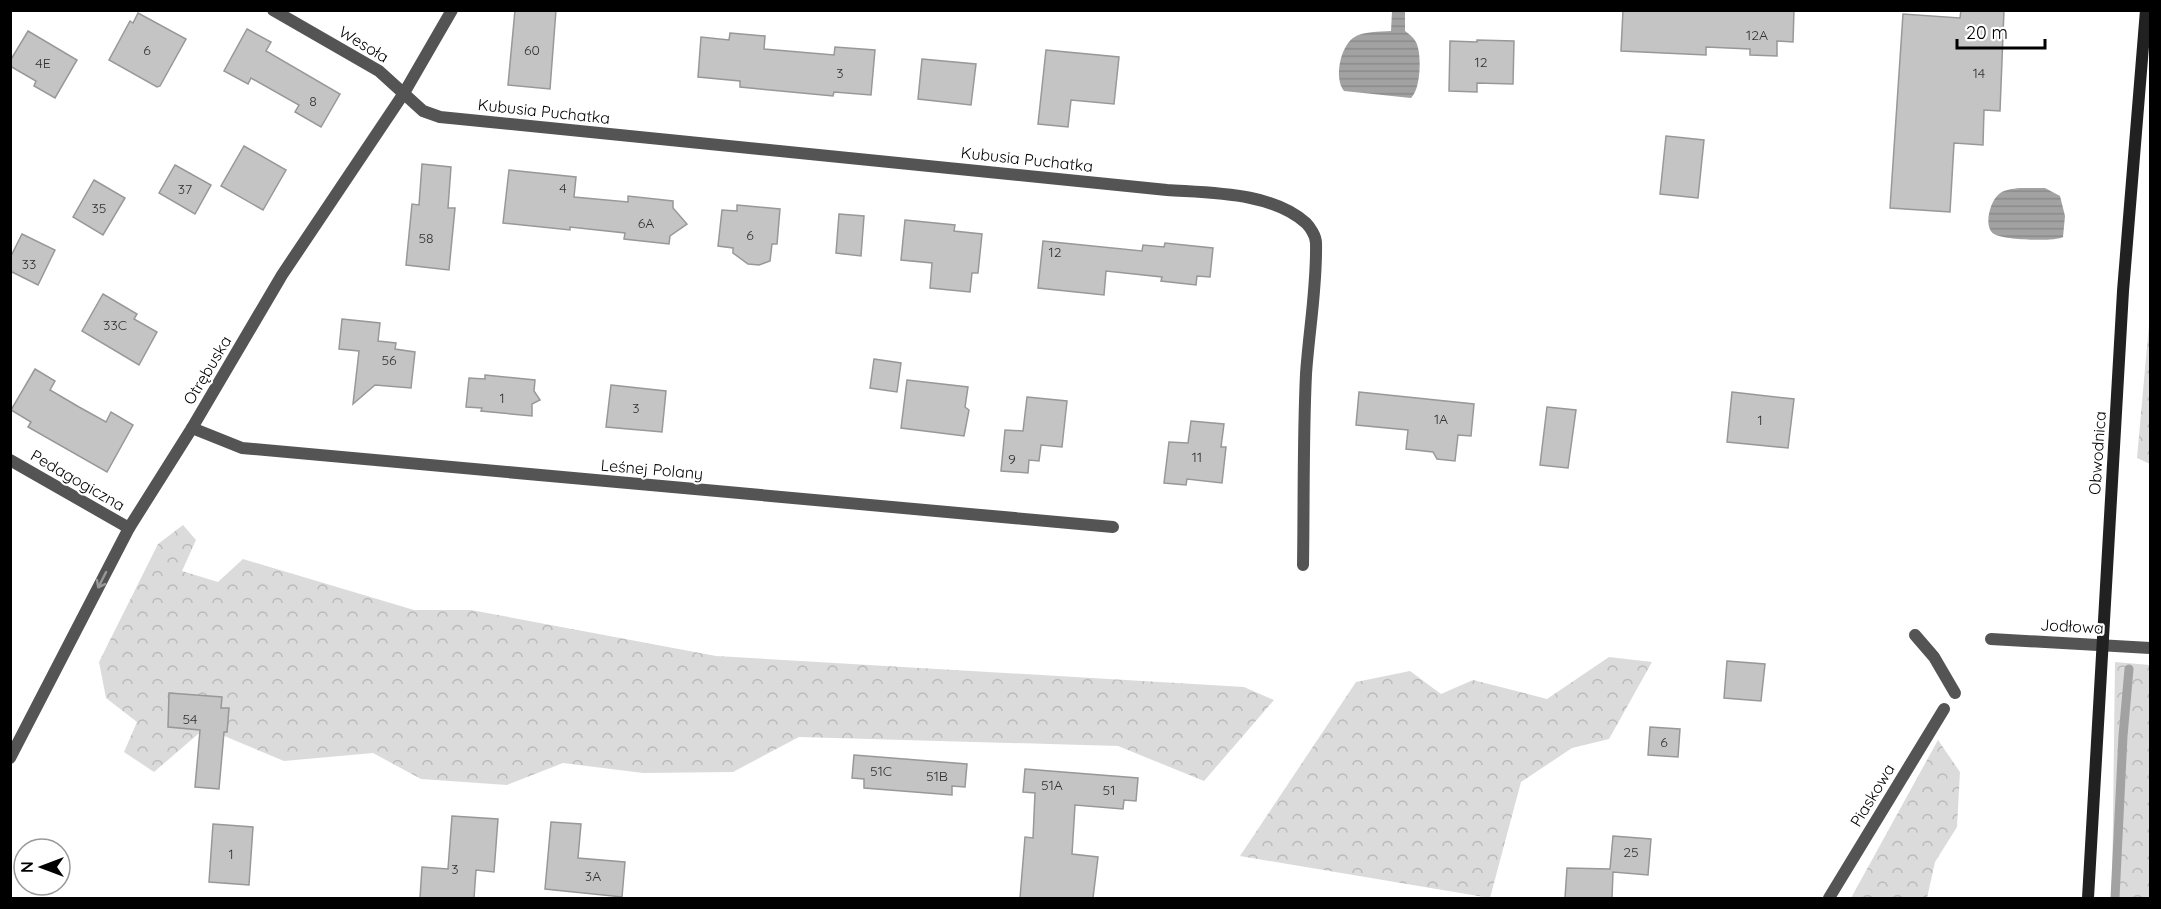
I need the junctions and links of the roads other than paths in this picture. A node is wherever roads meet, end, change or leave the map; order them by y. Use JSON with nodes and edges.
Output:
{"nodes":[{"id":1,"x":273,"y":10,"type":"edge"},
{"id":2,"x":452,"y":10,"type":"edge"},
{"id":3,"x":2146,"y":10,"type":"edge"},
{"id":4,"x":404,"y":93,"type":"junction"},
{"id":5,"x":192,"y":428,"type":"junction"},
{"id":6,"x":10,"y":460,"type":"edge"},
{"id":7,"x":1113,"y":527,"type":"dead end"},
{"id":8,"x":129,"y":528,"type":"junction"},
{"id":9,"x":1303,"y":565,"type":"dead end"},
{"id":10,"x":1915,"y":635,"type":"dead end"},
{"id":11,"x":1991,"y":639,"type":"dead end"},
{"id":12,"x":2101,"y":644,"type":"junction"},
{"id":13,"x":2151,"y":648,"type":"edge"},
{"id":14,"x":1954,"y":693,"type":"dead end"},
{"id":15,"x":1944,"y":709,"type":"dead end"},
{"id":16,"x":10,"y":758,"type":"edge"},
{"id":17,"x":1829,"y":898,"type":"edge"},
{"id":18,"x":2088,"y":898,"type":"edge"}],
"edges":[{"from":1,"to":4,"type":"street","name":"Wesoła"},
{"from":2,"to":4,"type":"street","name":"Otrębuska"},
{"from":3,"to":12,"type":"main road","name":"Obwodnica"},
{"from":4,"to":5,"type":"street","name":"Otrębuska"},
{"from":4,"to":9,"type":"street","name":"Kubusia Puchatka"},
{"from":5,"to":7,"type":"street","name":"Leśnej Polany"},
{"from":5,"to":8,"type":"street","name":"Otrębuska"},
{"from":6,"to":8,"type":"street","name":"Pedagogiczna"},
{"from":8,"to":16,"type":"street","name":"Otrębuska","one_way":true},
{"from":10,"to":14,"type":"street"},
{"from":11,"to":12,"type":"street","name":"Jodłowa"},
{"from":12,"to":13,"type":"street","name":"Jodłowa"},
{"from":12,"to":18,"type":"main road","name":"Obwodnica"},
{"from":15,"to":17,"type":"street","name":"Piaskowa"}]}
